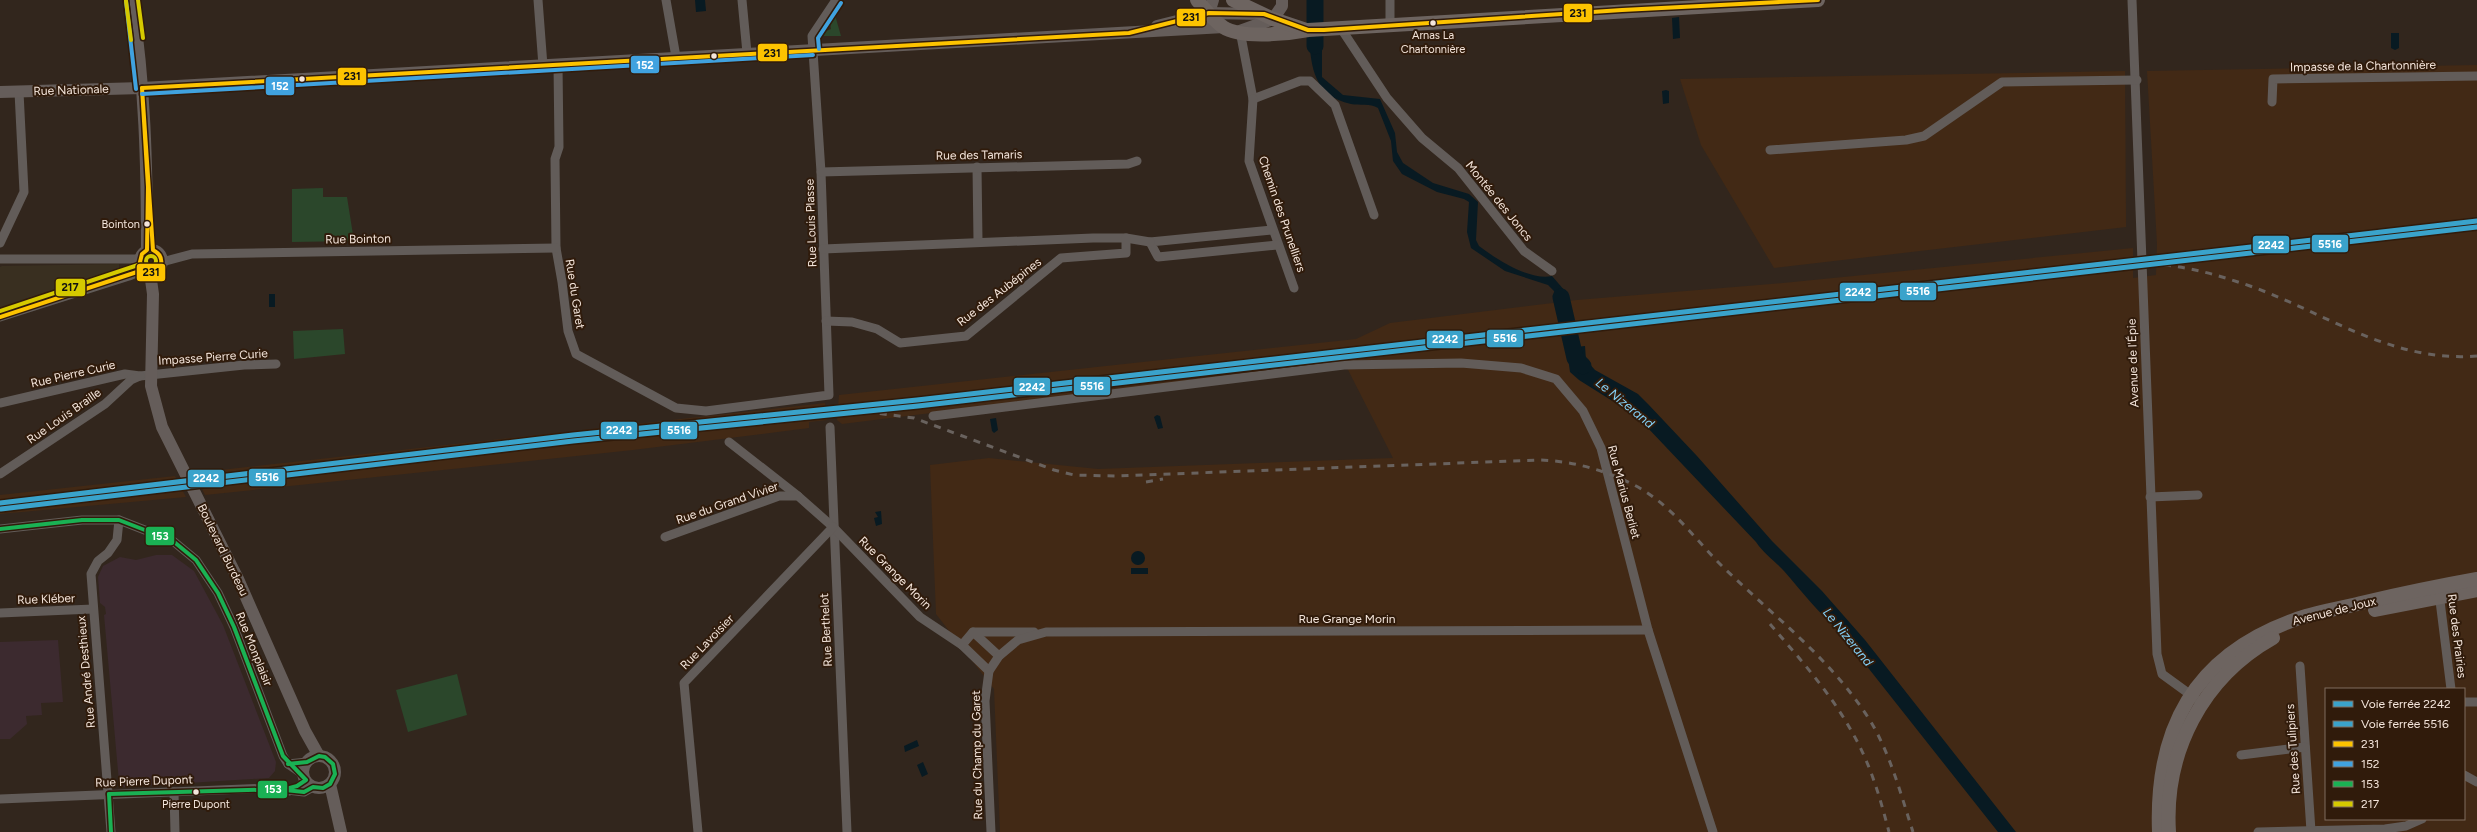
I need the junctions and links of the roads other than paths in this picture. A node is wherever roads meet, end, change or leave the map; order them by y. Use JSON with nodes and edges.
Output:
{"nodes":[{"id":1,"x":132,"y":0,"type":"edge"},
{"id":2,"x":538,"y":0,"type":"edge"},
{"id":3,"x":666,"y":0,"type":"edge"},
{"id":4,"x":742,"y":0,"type":"edge"},
{"id":5,"x":836,"y":0,"type":"edge"},
{"id":6,"x":1197,"y":0,"type":"edge"},
{"id":7,"x":1233,"y":0,"type":"edge"},
{"id":8,"x":1282,"y":0,"type":"edge"},
{"id":9,"x":1390,"y":0,"type":"edge"},
{"id":10,"x":1818,"y":0,"type":"edge"},
{"id":11,"x":2132,"y":0,"type":"edge"},
{"id":12,"x":1211,"y":6,"type":"edge"},
{"id":13,"x":1268,"y":16,"type":"junction"},
{"id":14,"x":1224,"y":27,"type":"junction"},
{"id":15,"x":1390,"y":27,"type":"junction"},
{"id":16,"x":1308,"y":30,"type":"junction"},
{"id":17,"x":1342,"y":30,"type":"junction"},
{"id":18,"x":1240,"y":31,"type":"junction"},
{"id":19,"x":1129,"y":33,"type":"junction"},
{"id":20,"x":812,"y":49,"type":"junction"},
{"id":21,"x":747,"y":52,"type":"junction"},
{"id":22,"x":676,"y":57,"type":"junction"},
{"id":23,"x":558,"y":65,"type":"junction"},
{"id":24,"x":543,"y":66,"type":"junction"},
{"id":25,"x":2477,"y":76,"type":"edge"},
{"id":26,"x":2137,"y":80,"type":"junction"},
{"id":27,"x":142,"y":88,"type":"junction"},
{"id":28,"x":0,"y":92,"type":"edge"},
{"id":29,"x":19,"y":92,"type":"junction"},
{"id":30,"x":1253,"y":99,"type":"junction"},
{"id":31,"x":2272,"y":102,"type":"dead end"},
{"id":32,"x":1770,"y":150,"type":"dead end"},
{"id":33,"x":1137,"y":161,"type":"dead end"},
{"id":34,"x":977,"y":167,"type":"junction"},
{"id":35,"x":821,"y":172,"type":"junction"},
{"id":36,"x":1374,"y":215,"type":"dead end"},
{"id":37,"x":1272,"y":230,"type":"junction"},
{"id":38,"x":1126,"y":238,"type":"junction"},
{"id":39,"x":978,"y":241,"type":"junction"},
{"id":40,"x":0,"y":242,"type":"edge"},
{"id":41,"x":1150,"y":242,"type":"junction"},
{"id":42,"x":1277,"y":245,"type":"junction"},
{"id":43,"x":556,"y":248,"type":"junction"},
{"id":44,"x":823,"y":249,"type":"junction"},
{"id":45,"x":0,"y":259,"type":"edge"},
{"id":46,"x":146,"y":260,"type":"junction"},
{"id":47,"x":162,"y":262,"type":"junction"},
{"id":48,"x":1552,"y":271,"type":"dead end"},
{"id":49,"x":1294,"y":288,"type":"dead end"},
{"id":50,"x":0,"y":317,"type":"edge"},
{"id":51,"x":826,"y":321,"type":"junction"},
{"id":52,"x":276,"y":364,"type":"dead end"},
{"id":53,"x":146,"y":375,"type":"junction"},
{"id":54,"x":829,"y":396,"type":"joint"},
{"id":55,"x":0,"y":404,"type":"edge"},
{"id":56,"x":933,"y":416,"type":"dead end"},
{"id":57,"x":830,"y":427,"type":"dead end"},
{"id":58,"x":729,"y":442,"type":"dead end"},
{"id":59,"x":0,"y":474,"type":"edge"},
{"id":60,"x":2198,"y":495,"type":"dead end"},
{"id":61,"x":798,"y":496,"type":"junction"},
{"id":62,"x":2150,"y":497,"type":"junction"},
{"id":63,"x":119,"y":520,"type":"junction"},
{"id":64,"x":833,"y":527,"type":"junction"},
{"id":65,"x":0,"y":529,"type":"edge"},
{"id":66,"x":665,"y":537,"type":"dead end"},
{"id":67,"x":2477,"y":579,"type":"edge"},
{"id":68,"x":2477,"y":590,"type":"edge"},
{"id":69,"x":2439,"y":591,"type":"junction"},
{"id":70,"x":93,"y":609,"type":"junction"},
{"id":71,"x":0,"y":613,"type":"edge"},
{"id":72,"x":1648,"y":630,"type":"junction"},
{"id":73,"x":973,"y":632,"type":"junction"},
{"id":74,"x":1046,"y":632,"type":"junction"},
{"id":75,"x":962,"y":645,"type":"junction"},
{"id":76,"x":999,"y":656,"type":"junction"},
{"id":77,"x":2300,"y":666,"type":"dead end"},
{"id":78,"x":989,"y":671,"type":"junction"},
{"id":79,"x":2452,"y":688,"type":"edge"},
{"id":80,"x":2197,"y":699,"type":"junction"},
{"id":81,"x":2465,"y":702,"type":"edge"},
{"id":82,"x":2477,"y":702,"type":"edge"},
{"id":83,"x":2305,"y":747,"type":"junction"},
{"id":84,"x":2242,"y":755,"type":"dead end"},
{"id":85,"x":312,"y":759,"type":"junction"},
{"id":86,"x":288,"y":764,"type":"junction"},
{"id":87,"x":2465,"y":776,"type":"edge"},
{"id":88,"x":2477,"y":782,"type":"edge"},
{"id":89,"x":314,"y":783,"type":"junction"},
{"id":90,"x":174,"y":792,"type":"junction"},
{"id":91,"x":109,"y":794,"type":"junction"},
{"id":92,"x":0,"y":799,"type":"edge"},
{"id":93,"x":2420,"y":820,"type":"edge"},
{"id":94,"x":2385,"y":830,"type":"edge"},
{"id":95,"x":2311,"y":831,"type":"junction"},
{"id":96,"x":111,"y":832,"type":"edge"},
{"id":97,"x":175,"y":832,"type":"edge"},
{"id":98,"x":341,"y":832,"type":"edge"},
{"id":99,"x":698,"y":832,"type":"edge"},
{"id":100,"x":847,"y":832,"type":"edge"},
{"id":101,"x":991,"y":832,"type":"edge"},
{"id":102,"x":1713,"y":832,"type":"edge"},
{"id":103,"x":2159,"y":832,"type":"edge"},
{"id":104,"x":2169,"y":832,"type":"edge"},
{"id":105,"x":2258,"y":832,"type":"edge"}],
"edges":[{"from":1,"to":27,"type":"main road","name":"Boulevard Burdeau"},
{"from":2,"to":24,"type":"street"},
{"from":3,"to":22,"type":"street"},
{"from":4,"to":21,"type":"street"},
{"from":5,"to":20,"type":"street","name":"Rue Louis Plasse"},
{"from":6,"to":12,"type":"main road"},
{"from":7,"to":13,"type":"main road"},
{"from":8,"to":13,"type":"main road"},
{"from":9,"to":15,"type":"street"},
{"from":10,"to":15,"type":"main road"},
{"from":11,"to":26,"type":"street","name":"Avenue de l'Épie"},
{"from":12,"to":13,"type":"main road"},
{"from":12,"to":14,"type":"main road"},
{"from":12,"to":19,"type":"main road"},
{"from":13,"to":16,"type":"main road"},
{"from":13,"to":18,"type":"main road"},
{"from":14,"to":18,"type":"main road"},
{"from":14,"to":19,"type":"main road"},
{"from":15,"to":17,"type":"main road"},
{"from":16,"to":17,"type":"main road"},
{"from":16,"to":18,"type":"main road"},
{"from":17,"to":48,"type":"street","name":"Montée des Joncs"},
{"from":18,"to":30,"type":"street","name":"Chemin des Prunelliers"},
{"from":19,"to":20,"type":"main road","name":"Rue Nationale"},
{"from":20,"to":21,"type":"main road","name":"Rue Nationale"},
{"from":20,"to":35,"type":"street","name":"Rue Louis Plasse"},
{"from":21,"to":22,"type":"main road","name":"Rue Nationale"},
{"from":22,"to":23,"type":"main road","name":"Rue Nationale"},
{"from":23,"to":24,"type":"main road","name":"Rue Nationale"},
{"from":23,"to":43,"type":"street","name":"Rue du Garet"},
{"from":24,"to":27,"type":"main road","name":"Rue Nationale"},
{"from":25,"to":31,"type":"street","name":"Impasse de la Chartonnière"},
{"from":26,"to":32,"type":"street"},
{"from":26,"to":62,"type":"street","name":"Avenue de l'Épie"},
{"from":27,"to":29,"type":"main road","name":"Rue Nationale"},
{"from":27,"to":46,"type":"main road","name":"Boulevard Burdeau"},
{"from":28,"to":29,"type":"main road","name":"Rue Nationale"},
{"from":29,"to":40,"type":"street"},
{"from":30,"to":36,"type":"street"},
{"from":30,"to":37,"type":"street","name":"Chemin des Prunelliers"},
{"from":33,"to":34,"type":"street","name":"Rue des Tamaris"},
{"from":34,"to":35,"type":"street","name":"Rue des Tamaris"},
{"from":34,"to":39,"type":"street"},
{"from":35,"to":44,"type":"street","name":"Rue Louis Plasse"},
{"from":37,"to":41,"type":"street"},
{"from":37,"to":42,"type":"street","name":"Chemin des Prunelliers"},
{"from":38,"to":39,"type":"street"},
{"from":38,"to":41,"type":"street"},
{"from":38,"to":51,"type":"street","name":"Rue des Aubépines"},
{"from":39,"to":44,"type":"street"},
{"from":41,"to":42,"type":"street"},
{"from":42,"to":49,"type":"street","name":"Chemin des Prunelliers"},
{"from":43,"to":47,"type":"street","name":"Rue Bointon"},
{"from":43,"to":54,"type":"street","name":"Rue du Garet"},
{"from":44,"to":51,"type":"street","name":"Rue Louis Plasse"},
{"from":45,"to":46,"type":"street"},
{"from":46,"to":47,"type":"main road"},
{"from":46,"to":47,"type":"main road"},
{"from":46,"to":50,"type":"street"},
{"from":46,"to":53,"type":"main road","name":"Boulevard Burdeau"},
{"from":51,"to":54,"type":"street","name":"Rue Louis Plasse"},
{"from":52,"to":53,"type":"street","name":"Impasse Pierre Curie"},
{"from":53,"to":55,"type":"street","name":"Rue Pierre Curie"},
{"from":53,"to":59,"type":"street","name":"Rue Louis Braille"},
{"from":53,"to":85,"type":"main road","name":"Boulevard Burdeau"},
{"from":56,"to":72,"type":"street","name":"Rue Marius Berliet"},
{"from":57,"to":64,"type":"street","name":"Rue Berthelot"},
{"from":58,"to":61,"type":"street"},
{"from":60,"to":62,"type":"street"},
{"from":61,"to":64,"type":"street","name":"Rue du Grand Vivier"},
{"from":61,"to":66,"type":"street","name":"Rue du Grand Vivier"},
{"from":62,"to":80,"type":"street","name":"Avenue de l'Épie"},
{"from":63,"to":65,"type":"street","name":"Rue Monplaisir"},
{"from":63,"to":70,"type":"street","name":"Rue André Desthieux"},
{"from":63,"to":86,"type":"street","name":"Rue Monplaisir"},
{"from":64,"to":75,"type":"street","name":"Rue Grange Morin"},
{"from":64,"to":99,"type":"street","name":"Rue Lavoisier"},
{"from":64,"to":100,"type":"street","name":"Rue Berthelot"},
{"from":67,"to":69,"type":"main road","name":"Avenue de Joux"},
{"from":68,"to":69,"type":"main road","name":"Avenue de Joux"},
{"from":69,"to":79,"type":"street","name":"Rue des Prairies"},
{"from":69,"to":80,"type":"main road","name":"Avenue de Joux"},
{"from":70,"to":71,"type":"street","name":"Rue Kléber"},
{"from":70,"to":91,"type":"street","name":"Rue André Desthieux"},
{"from":72,"to":74,"type":"street","name":"Rue Grange Morin"},
{"from":72,"to":102,"type":"street","name":"Rue Marius Berliet"},
{"from":73,"to":74,"type":"street","name":"Rue Grange Morin"},
{"from":73,"to":75,"type":"street"},
{"from":73,"to":76,"type":"street"},
{"from":74,"to":76,"type":"street","name":"Rue Grange Morin"},
{"from":75,"to":78,"type":"street","name":"Rue Grange Morin"},
{"from":76,"to":78,"type":"street","name":"Rue du Champ du Garet"},
{"from":77,"to":83,"type":"street","name":"Rue des Tulipiers"},
{"from":78,"to":101,"type":"street","name":"Rue du Champ du Garet"},
{"from":80,"to":103,"type":"main road","name":"Avenue de Joux"},
{"from":80,"to":104,"type":"main road","name":"Avenue de Joux"},
{"from":81,"to":82,"type":"street"},
{"from":83,"to":84,"type":"street"},
{"from":83,"to":95,"type":"street","name":"Rue des Tulipiers"},
{"from":85,"to":86,"type":"street"},
{"from":85,"to":89,"type":"main road","name":"Boulevard Burdeau"},
{"from":85,"to":89,"type":"main road","name":"Boulevard Burdeau"},
{"from":86,"to":89,"type":"street"},
{"from":87,"to":88,"type":"street"},
{"from":89,"to":90,"type":"street","name":"Rue Pierre Dupont"},
{"from":89,"to":98,"type":"main road","name":"Boulevard Burdeau"},
{"from":90,"to":91,"type":"street","name":"Rue Pierre Dupont"},
{"from":90,"to":97,"type":"street"},
{"from":91,"to":92,"type":"street","name":"Rue Pierre Dupont"},
{"from":91,"to":96,"type":"street","name":"Rue André Desthieux"},
{"from":93,"to":94,"type":"street"},
{"from":94,"to":95,"type":"street"},
{"from":95,"to":105,"type":"street"}]}
